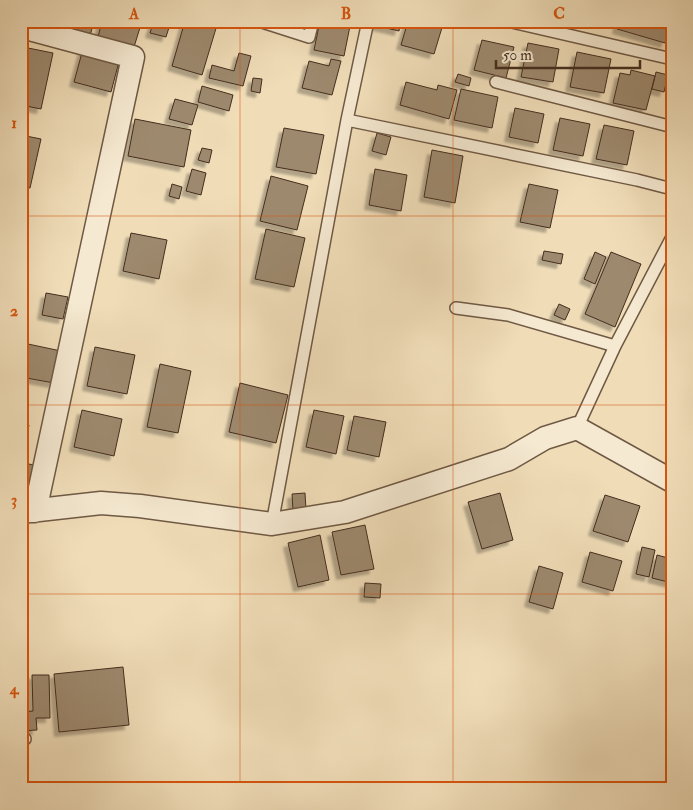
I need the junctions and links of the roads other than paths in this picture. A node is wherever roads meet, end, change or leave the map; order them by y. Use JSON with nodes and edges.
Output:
{"nodes":[{"id":1,"x":259,"y":21,"type":"edge"},
{"id":2,"x":314,"y":21,"type":"edge"},
{"id":3,"x":368,"y":21,"type":"edge"},
{"id":4,"x":508,"y":21,"type":"edge"},
{"id":5,"x":29,"y":32,"type":"edge"},
{"id":6,"x":672,"y":59,"type":"edge"},
{"id":7,"x":496,"y":82,"type":"dead end"},
{"id":8,"x":347,"y":120,"type":"junction"},
{"id":9,"x":669,"y":126,"type":"dead end"},
{"id":10,"x":672,"y":189,"type":"edge"},
{"id":11,"x":672,"y":237,"type":"edge"},
{"id":12,"x":456,"y":308,"type":"dead end"},
{"id":13,"x":615,"y":346,"type":"junction"},
{"id":14,"x":577,"y":428,"type":"junction"},
{"id":15,"x":672,"y":481,"type":"edge"},
{"id":16,"x":28,"y":511,"type":"edge"},
{"id":17,"x":272,"y":524,"type":"junction"}],
"edges":[{"from":1,"to":2,"type":"lane"},
{"from":3,"to":8,"type":"lane"},
{"from":4,"to":6,"type":"lane"},
{"from":5,"to":16,"type":"street"},
{"from":7,"to":9,"type":"lane"},
{"from":8,"to":10,"type":"lane"},
{"from":8,"to":17,"type":"lane"},
{"from":11,"to":13,"type":"lane"},
{"from":12,"to":13,"type":"lane"},
{"from":13,"to":14,"type":"lane"},
{"from":14,"to":15,"type":"street"},
{"from":14,"to":17,"type":"street"},
{"from":16,"to":17,"type":"street"}]}
